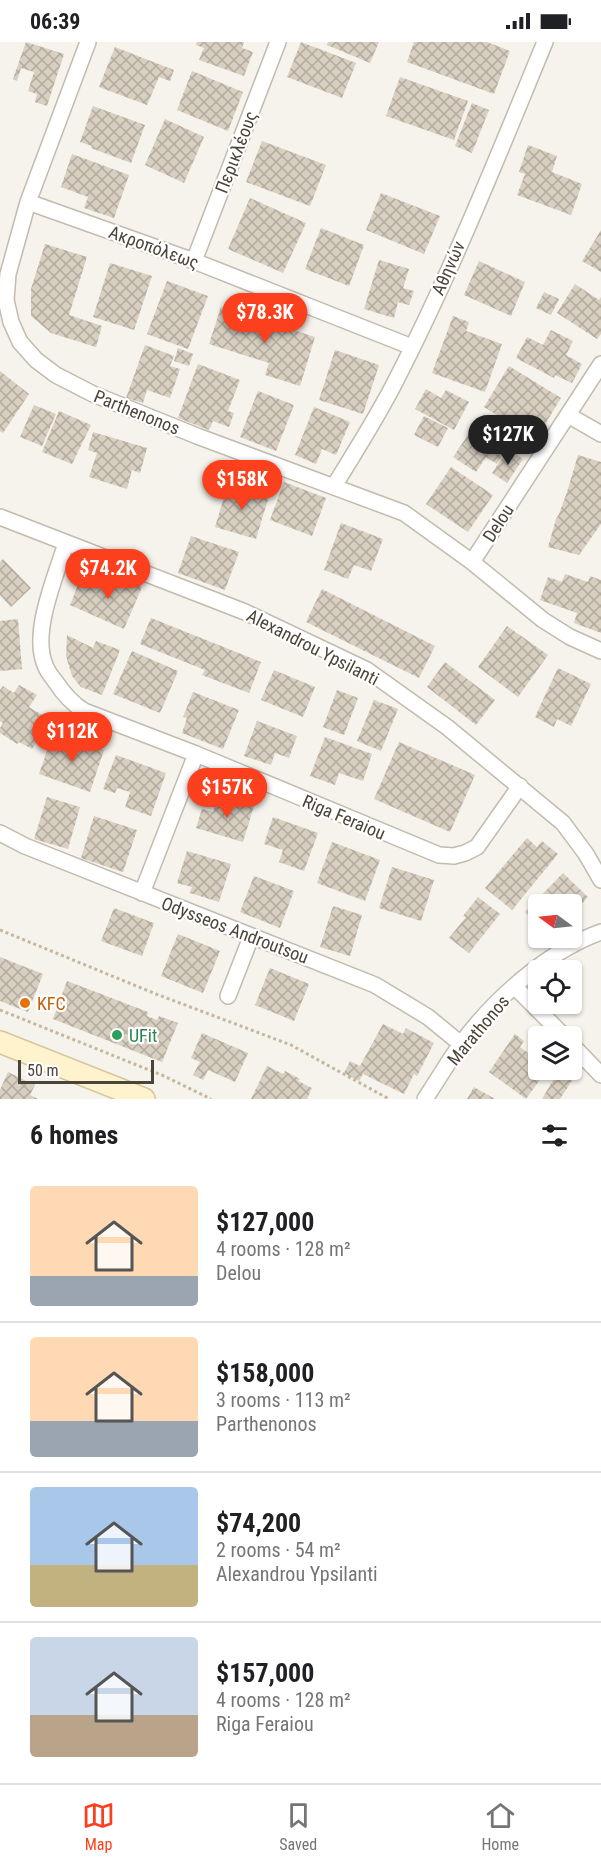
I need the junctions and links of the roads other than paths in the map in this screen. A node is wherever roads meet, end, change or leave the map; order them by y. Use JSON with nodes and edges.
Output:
{"nodes":[{"id":1,"x":88,"y":42,"type":"edge"},
{"id":2,"x":278,"y":42,"type":"edge"},
{"id":3,"x":545,"y":42,"type":"edge"},
{"id":4,"x":28,"y":202,"type":"junction"},
{"id":5,"x":194,"y":261,"type":"junction"},
{"id":6,"x":412,"y":347,"type":"junction"},
{"id":7,"x":601,"y":364,"type":"edge"},
{"id":8,"x":568,"y":415,"type":"junction"},
{"id":9,"x":601,"y":434,"type":"edge"},
{"id":10,"x":334,"y":486,"type":"junction"},
{"id":11,"x":0,"y":517,"type":"edge"},
{"id":12,"x":66,"y":543,"type":"junction"},
{"id":13,"x":472,"y":562,"type":"junction"},
{"id":14,"x":601,"y":651,"type":"edge"},
{"id":15,"x":195,"y":754,"type":"junction"},
{"id":16,"x":520,"y":786,"type":"junction"},
{"id":17,"x":0,"y":833,"type":"edge"},
{"id":18,"x":601,"y":880,"type":"edge"},
{"id":19,"x":142,"y":893,"type":"junction"},
{"id":20,"x":601,"y":932,"type":"edge"},
{"id":21,"x":251,"y":937,"type":"junction"},
{"id":22,"x":515,"y":987,"type":"junction"},
{"id":23,"x":228,"y":996,"type":"dead end"},
{"id":24,"x":554,"y":1026,"type":"edge"},
{"id":25,"x":0,"y":1042,"type":"edge"},
{"id":26,"x":461,"y":1044,"type":"junction"},
{"id":27,"x":582,"y":1055,"type":"edge"},
{"id":28,"x":601,"y":1075,"type":"edge"},
{"id":29,"x":144,"y":1099,"type":"edge"},
{"id":30,"x":425,"y":1099,"type":"edge"}],
"edges":[{"from":1,"to":4,"type":"street","name":"Parthenonos"},
{"from":2,"to":5,"type":"street","name":"Περικλέους"},
{"from":3,"to":6,"type":"street","name":"Αθηνών"},
{"from":4,"to":5,"type":"street","name":"Ακροπόλεως"},
{"from":4,"to":10,"type":"street","name":"Parthenonos"},
{"from":5,"to":6,"type":"street","name":"Ακροπόλεως"},
{"from":6,"to":10,"type":"street","name":"Αθηνών"},
{"from":7,"to":8,"type":"street","name":"Delou"},
{"from":8,"to":9,"type":"street"},
{"from":8,"to":13,"type":"street","name":"Delou"},
{"from":10,"to":13,"type":"street","name":"Parthenonos"},
{"from":11,"to":12,"type":"street","name":"Alexandrou Ypsilanti"},
{"from":12,"to":15,"type":"street","name":"Riga Feraiou"},
{"from":12,"to":16,"type":"street","name":"Alexandrou Ypsilanti"},
{"from":13,"to":14,"type":"street","name":"Parthenonos"},
{"from":15,"to":16,"type":"street","name":"Riga Feraiou"},
{"from":15,"to":19,"type":"street"},
{"from":16,"to":18,"type":"street","name":"Alexandrou Ypsilanti"},
{"from":17,"to":19,"type":"street","name":"Odysseos Androutsou"},
{"from":19,"to":21,"type":"street","name":"Odysseos Androutsou"},
{"from":20,"to":22,"type":"street","name":"Marathonos"},
{"from":21,"to":23,"type":"street"},
{"from":21,"to":26,"type":"street","name":"Odysseos Androutsou"},
{"from":22,"to":24,"type":"street"},
{"from":22,"to":26,"type":"street","name":"Marathonos"},
{"from":25,"to":29,"type":"main road"},
{"from":26,"to":30,"type":"street","name":"Marathonos"},
{"from":27,"to":28,"type":"street"}]}
